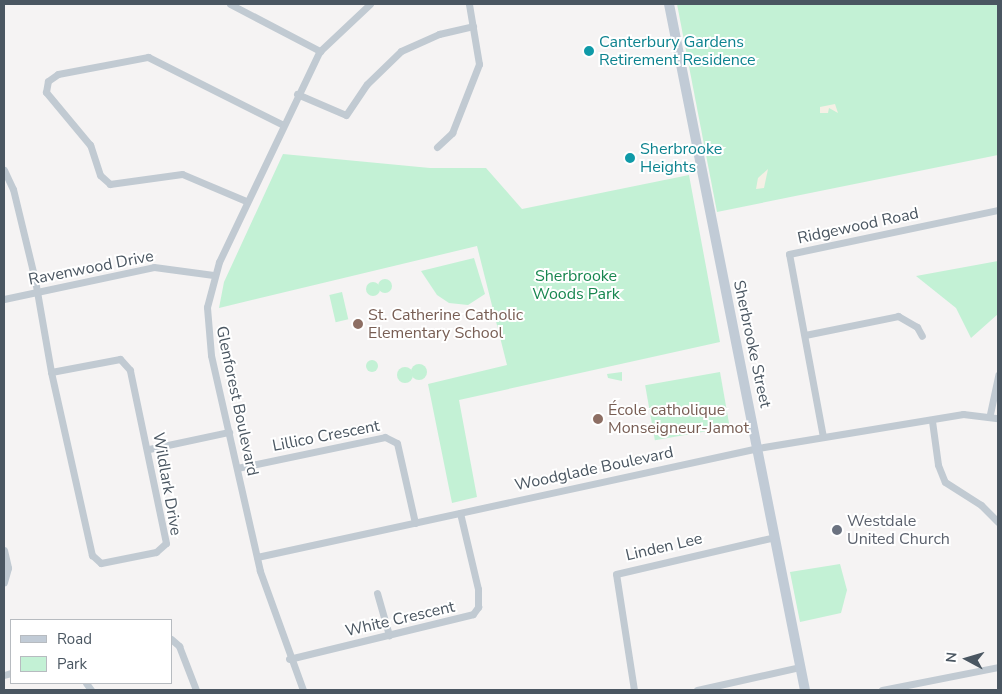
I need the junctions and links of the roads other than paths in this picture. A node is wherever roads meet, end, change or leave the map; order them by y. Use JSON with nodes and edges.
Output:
{"nodes":[{"id":1,"x":230,"y":4,"type":"edge"},
{"id":2,"x":370,"y":4,"type":"edge"},
{"id":3,"x":469,"y":4,"type":"edge"},
{"id":4,"x":669,"y":4,"type":"edge"},
{"id":5,"x":474,"y":26,"type":"junction"},
{"id":6,"x":320,"y":51,"type":"junction"},
{"id":7,"x":297,"y":94,"type":"junction"},
{"id":8,"x":281,"y":124,"type":"junction"},
{"id":9,"x":437,"y":146,"type":"dead end"},
{"id":10,"x":4,"y":170,"type":"edge"},
{"id":11,"x":246,"y":201,"type":"junction"},
{"id":12,"x":998,"y":210,"type":"edge"},
{"id":13,"x":214,"y":275,"type":"junction"},
{"id":14,"x":37,"y":293,"type":"junction"},
{"id":15,"x":4,"y":299,"type":"edge"},
{"id":16,"x":805,"y":335,"type":"junction"},
{"id":17,"x":922,"y":336,"type":"dead end"},
{"id":18,"x":51,"y":372,"type":"junction"},
{"id":19,"x":998,"y":375,"type":"edge"},
{"id":20,"x":990,"y":414,"type":"junction"},
{"id":21,"x":998,"y":418,"type":"edge"},
{"id":22,"x":932,"y":421,"type":"junction"},
{"id":23,"x":229,"y":432,"type":"junction"},
{"id":24,"x":823,"y":437,"type":"junction"},
{"id":25,"x":758,"y":448,"type":"junction"},
{"id":26,"x":148,"y":449,"type":"junction"},
{"id":27,"x":237,"y":468,"type":"junction"},
{"id":28,"x":460,"y":513,"type":"junction"},
{"id":29,"x":998,"y":522,"type":"edge"},
{"id":30,"x":415,"y":523,"type":"junction"},
{"id":31,"x":775,"y":537,"type":"junction"},
{"id":32,"x":4,"y":550,"type":"edge"},
{"id":33,"x":257,"y":557,"type":"junction"},
{"id":34,"x":4,"y":582,"type":"edge"},
{"id":35,"x":377,"y":593,"type":"dead end"},
{"id":36,"x":389,"y":635,"type":"junction"},
{"id":37,"x":172,"y":640,"type":"edge"},
{"id":38,"x":289,"y":659,"type":"junction"},
{"id":39,"x":800,"y":667,"type":"junction"},
{"id":40,"x":998,"y":667,"type":"edge"},
{"id":41,"x":196,"y":690,"type":"edge"},
{"id":42,"x":303,"y":690,"type":"edge"},
{"id":43,"x":634,"y":690,"type":"edge"},
{"id":44,"x":697,"y":690,"type":"edge"},
{"id":45,"x":804,"y":690,"type":"edge"},
{"id":46,"x":882,"y":690,"type":"edge"}],
"edges":[{"from":1,"to":6,"type":"street"},
{"from":2,"to":6,"type":"street","name":"Glenforest Boulevard"},
{"from":3,"to":5,"type":"street"},
{"from":4,"to":25,"type":"main road","name":"Sherbrooke Street"},
{"from":5,"to":7,"type":"street"},
{"from":5,"to":9,"type":"street"},
{"from":6,"to":7,"type":"street","name":"Glenforest Boulevard"},
{"from":7,"to":8,"type":"street","name":"Glenforest Boulevard"},
{"from":8,"to":11,"type":"street","name":"Glenforest Boulevard"},
{"from":8,"to":11,"type":"street"},
{"from":10,"to":14,"type":"street","name":"Wildlark Drive"},
{"from":11,"to":13,"type":"street","name":"Glenforest Boulevard"},
{"from":12,"to":16,"type":"street","name":"Ridgewood Road"},
{"from":13,"to":14,"type":"street","name":"Ravenwood Drive"},
{"from":13,"to":23,"type":"street","name":"Glenforest Boulevard"},
{"from":14,"to":15,"type":"street","name":"Ravenwood Drive"},
{"from":14,"to":18,"type":"street","name":"Wildlark Drive"},
{"from":16,"to":17,"type":"street"},
{"from":16,"to":24,"type":"street","name":"Ridgewood Road"},
{"from":18,"to":26,"type":"street","name":"Wildlark Drive"},
{"from":18,"to":26,"type":"street","name":"Wildlark Drive"},
{"from":19,"to":20,"type":"street"},
{"from":20,"to":21,"type":"street"},
{"from":20,"to":22,"type":"street","name":"Woodglade Boulevard"},
{"from":22,"to":24,"type":"street","name":"Woodglade Boulevard"},
{"from":22,"to":29,"type":"street"},
{"from":23,"to":26,"type":"street"},
{"from":23,"to":27,"type":"street","name":"Glenforest Boulevard"},
{"from":24,"to":25,"type":"street","name":"Woodglade Boulevard"},
{"from":25,"to":28,"type":"street","name":"Woodglade Boulevard"},
{"from":25,"to":31,"type":"main road","name":"Sherbrooke Street"},
{"from":27,"to":30,"type":"street","name":"Lillico Crescent"},
{"from":27,"to":33,"type":"street","name":"Glenforest Boulevard"},
{"from":28,"to":30,"type":"street","name":"Woodglade Boulevard"},
{"from":28,"to":36,"type":"street","name":"White Crescent"},
{"from":30,"to":33,"type":"street","name":"Woodglade Boulevard"},
{"from":31,"to":39,"type":"main road","name":"Sherbrooke Street"},
{"from":31,"to":43,"type":"street","name":"Linden Lee"},
{"from":32,"to":34,"type":"street"},
{"from":33,"to":38,"type":"street","name":"Glenforest Boulevard"},
{"from":35,"to":36,"type":"street"},
{"from":36,"to":38,"type":"street","name":"White Crescent"},
{"from":37,"to":41,"type":"street"},
{"from":38,"to":42,"type":"street","name":"Glenforest Boulevard"},
{"from":39,"to":44,"type":"street"},
{"from":39,"to":45,"type":"main road","name":"Sherbrooke Street"},
{"from":40,"to":46,"type":"street"}]}
